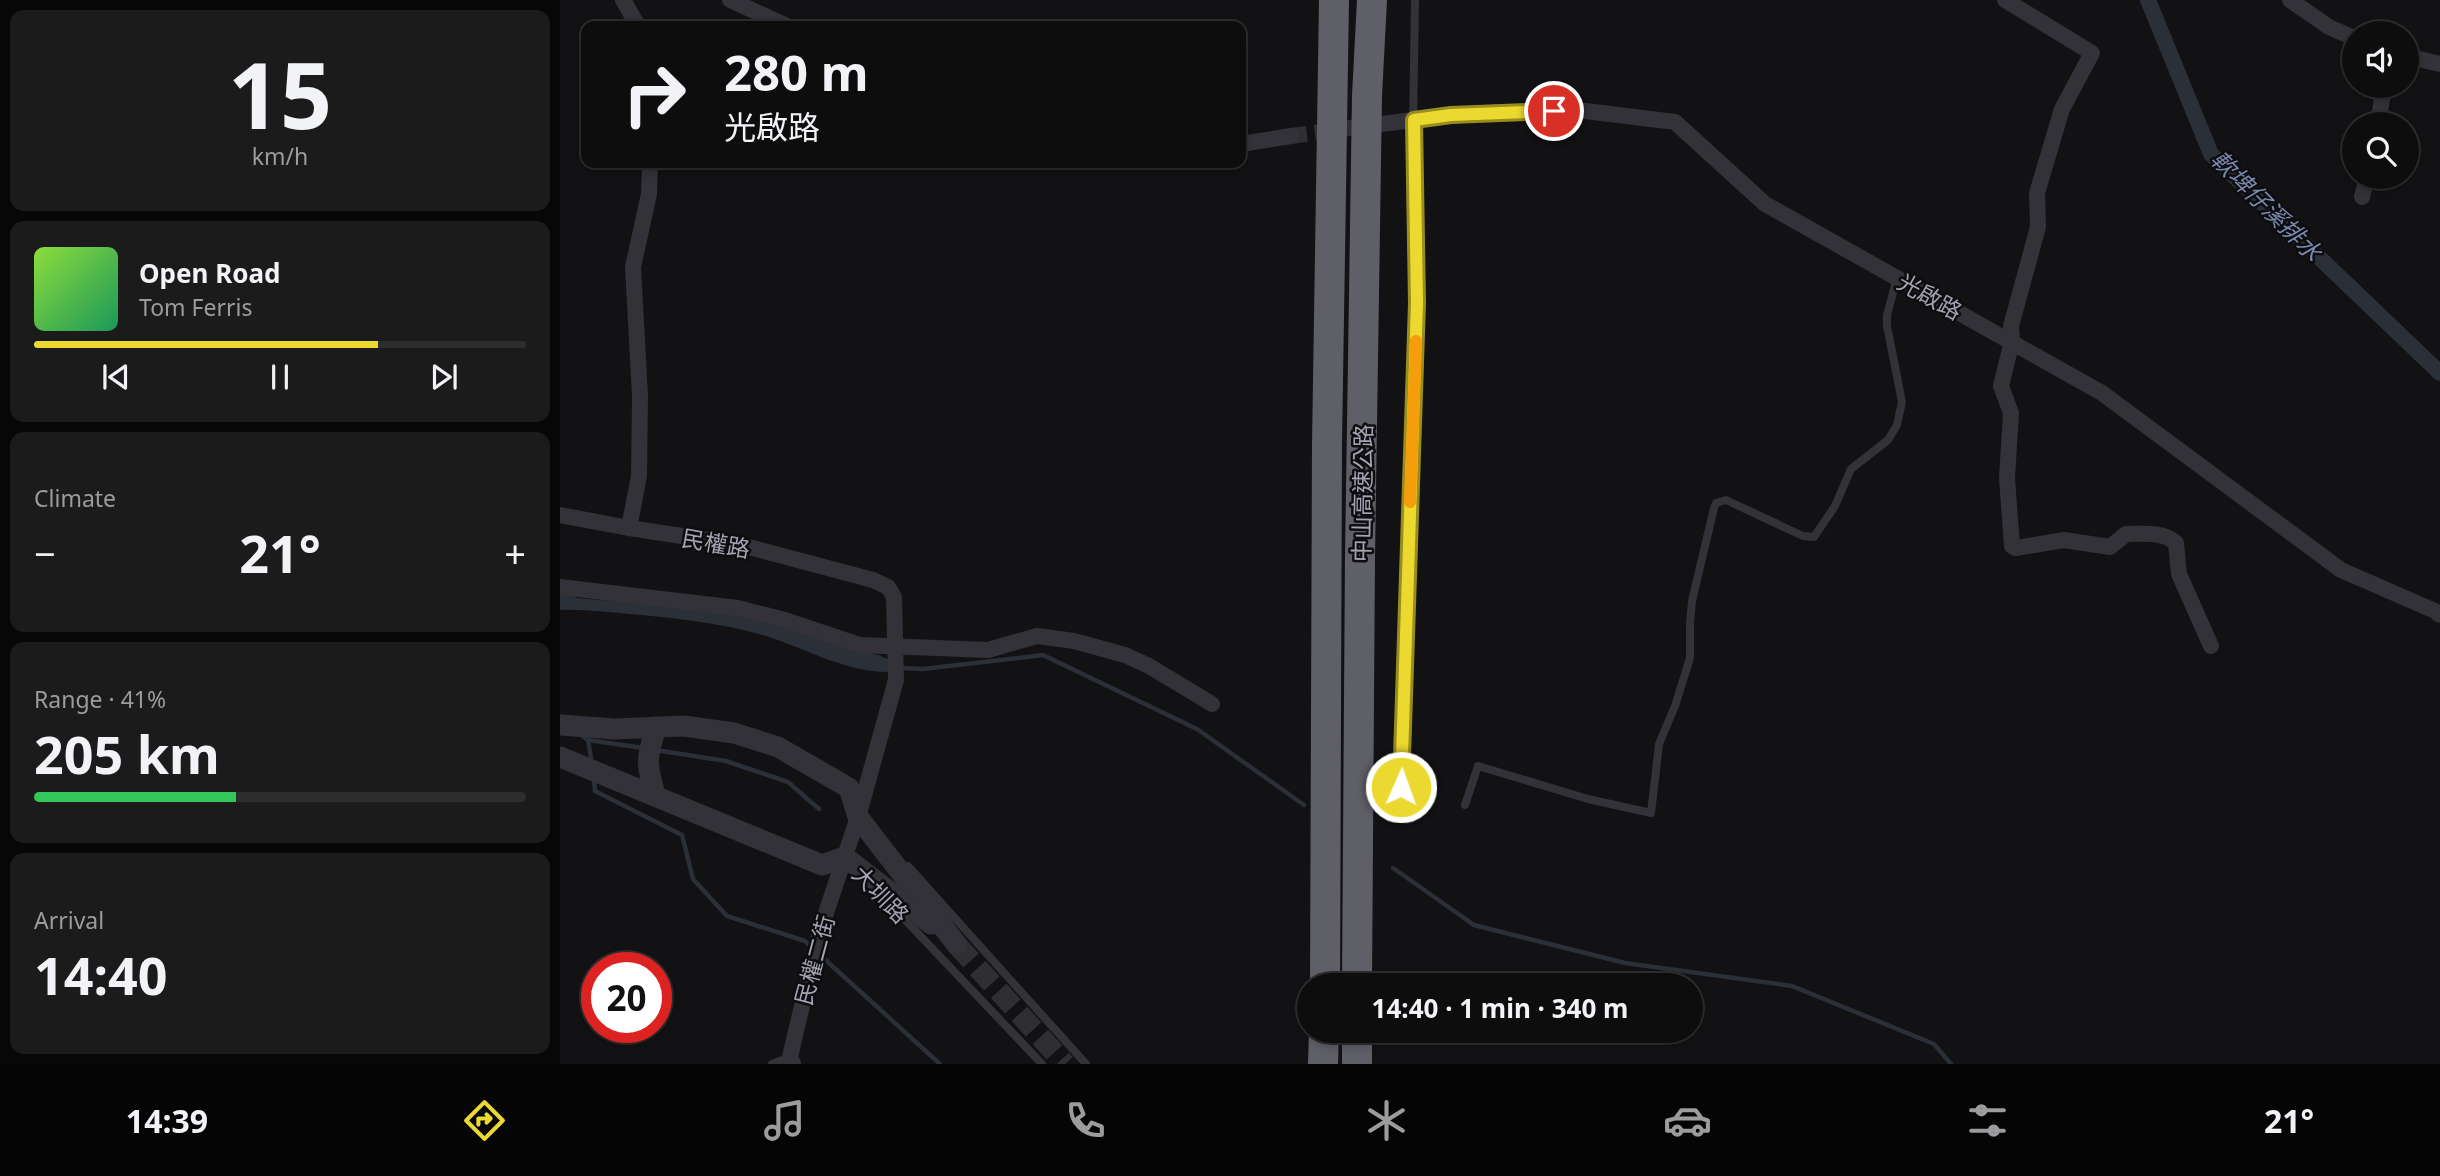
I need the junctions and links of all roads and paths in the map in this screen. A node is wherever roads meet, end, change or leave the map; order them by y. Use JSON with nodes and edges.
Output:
{"nodes":[{"id":1,"x":622,"y":0,"type":"edge"},
{"id":2,"x":730,"y":0,"type":"edge"},
{"id":3,"x":1334,"y":0,"type":"edge"},
{"id":4,"x":1372,"y":0,"type":"edge"},
{"id":5,"x":1415,"y":0,"type":"edge"},
{"id":6,"x":2005,"y":0,"type":"edge"},
{"id":7,"x":2290,"y":0,"type":"edge"},
{"id":8,"x":635,"y":21,"type":"edge"},
{"id":9,"x":776,"y":21,"type":"edge"},
{"id":10,"x":2342,"y":33,"type":"edge"},
{"id":11,"x":2419,"y":59,"type":"edge"},
{"id":12,"x":2440,"y":64,"type":"edge"},
{"id":13,"x":1414,"y":120,"type":"junction"},
{"id":14,"x":1382,"y":124,"type":"tunnel mouth"},
{"id":15,"x":1291,"y":136,"type":"tunnel mouth"},
{"id":16,"x":1246,"y":143,"type":"edge"},
{"id":17,"x":650,"y":168,"type":"edge"},
{"id":18,"x":2364,"y":189,"type":"edge"},
{"id":19,"x":2362,"y":197,"type":"dead end"},
{"id":20,"x":1897,"y":278,"type":"junction"},
{"id":21,"x":2012,"y":341,"type":"junction"},
{"id":22,"x":560,"y":515,"type":"edge"},
{"id":23,"x":629,"y":528,"type":"junction"},
{"id":24,"x":560,"y":587,"type":"edge"},
{"id":25,"x":2440,"y":615,"type":"edge"},
{"id":26,"x":2211,"y":646,"type":"dead end"},
{"id":27,"x":896,"y":653,"type":"junction"},
{"id":28,"x":1212,"y":704,"type":"dead end"},
{"id":29,"x":569,"y":726,"type":"edge"},
{"id":30,"x":652,"y":741,"type":"junction"},
{"id":31,"x":560,"y":757,"type":"edge"},
{"id":32,"x":1401,"y":787,"type":"dead end"},
{"id":33,"x":655,"y":795,"type":"junction"},
{"id":34,"x":1465,"y":805,"type":"dead end"},
{"id":35,"x":858,"y":817,"type":"junction"},
{"id":36,"x":845,"y":857,"type":"junction"},
{"id":37,"x":1325,"y":973,"type":"edge"},
{"id":38,"x":1357,"y":973,"type":"edge"},
{"id":39,"x":1324,"y":1043,"type":"edge"},
{"id":40,"x":1357,"y":1043,"type":"edge"},
{"id":41,"x":792,"y":1060,"type":"edge"},
{"id":42,"x":772,"y":1064,"type":"edge"},
{"id":43,"x":1042,"y":1064,"type":"edge"},
{"id":44,"x":1086,"y":1064,"type":"edge"},
{"id":45,"x":1324,"y":1064,"type":"edge"},
{"id":46,"x":1357,"y":1064,"type":"edge"}],
"edges":[{"from":1,"to":8,"type":"street"},
{"from":2,"to":9,"type":"street"},
{"from":3,"to":37,"type":"highway","name":"中山高速公路"},
{"from":4,"to":38,"type":"highway","name":"中山高速公路"},
{"from":5,"to":13,"type":"lane"},
{"from":6,"to":21,"type":"street"},
{"from":7,"to":10,"type":"street"},
{"from":11,"to":12,"type":"street"},
{"from":13,"to":14,"type":"street","name":"光啟路"},
{"from":13,"to":20,"type":"street","name":"光啟路"},
{"from":13,"to":32,"type":"lane"},
{"from":15,"to":16,"type":"street"},
{"from":17,"to":23,"type":"street"},
{"from":18,"to":19,"type":"street"},
{"from":20,"to":21,"type":"street","name":"光啟路"},
{"from":20,"to":34,"type":"lane"},
{"from":21,"to":25,"type":"street","name":"光啟路"},
{"from":21,"to":26,"type":"street"},
{"from":22,"to":23,"type":"street","name":"民權路"},
{"from":23,"to":27,"type":"street","name":"民權路"},
{"from":24,"to":27,"type":"street"},
{"from":27,"to":28,"type":"street"},
{"from":27,"to":35,"type":"street","name":"民權路"},
{"from":29,"to":30,"type":"street"},
{"from":30,"to":33,"type":"street"},
{"from":30,"to":35,"type":"street"},
{"from":31,"to":33,"type":"street","name":"大圳路"},
{"from":33,"to":36,"type":"street","name":"大圳路"},
{"from":35,"to":36,"type":"street","name":"民權路"},
{"from":35,"to":36,"type":"street"},
{"from":35,"to":44,"type":"lane","name":"大圳路"},
{"from":36,"to":41,"type":"street","name":"民權二街"},
{"from":36,"to":43,"type":"lane","name":"大圳路"},
{"from":39,"to":45,"type":"highway"},
{"from":40,"to":46,"type":"highway"},
{"from":41,"to":42,"type":"lane"}]}
